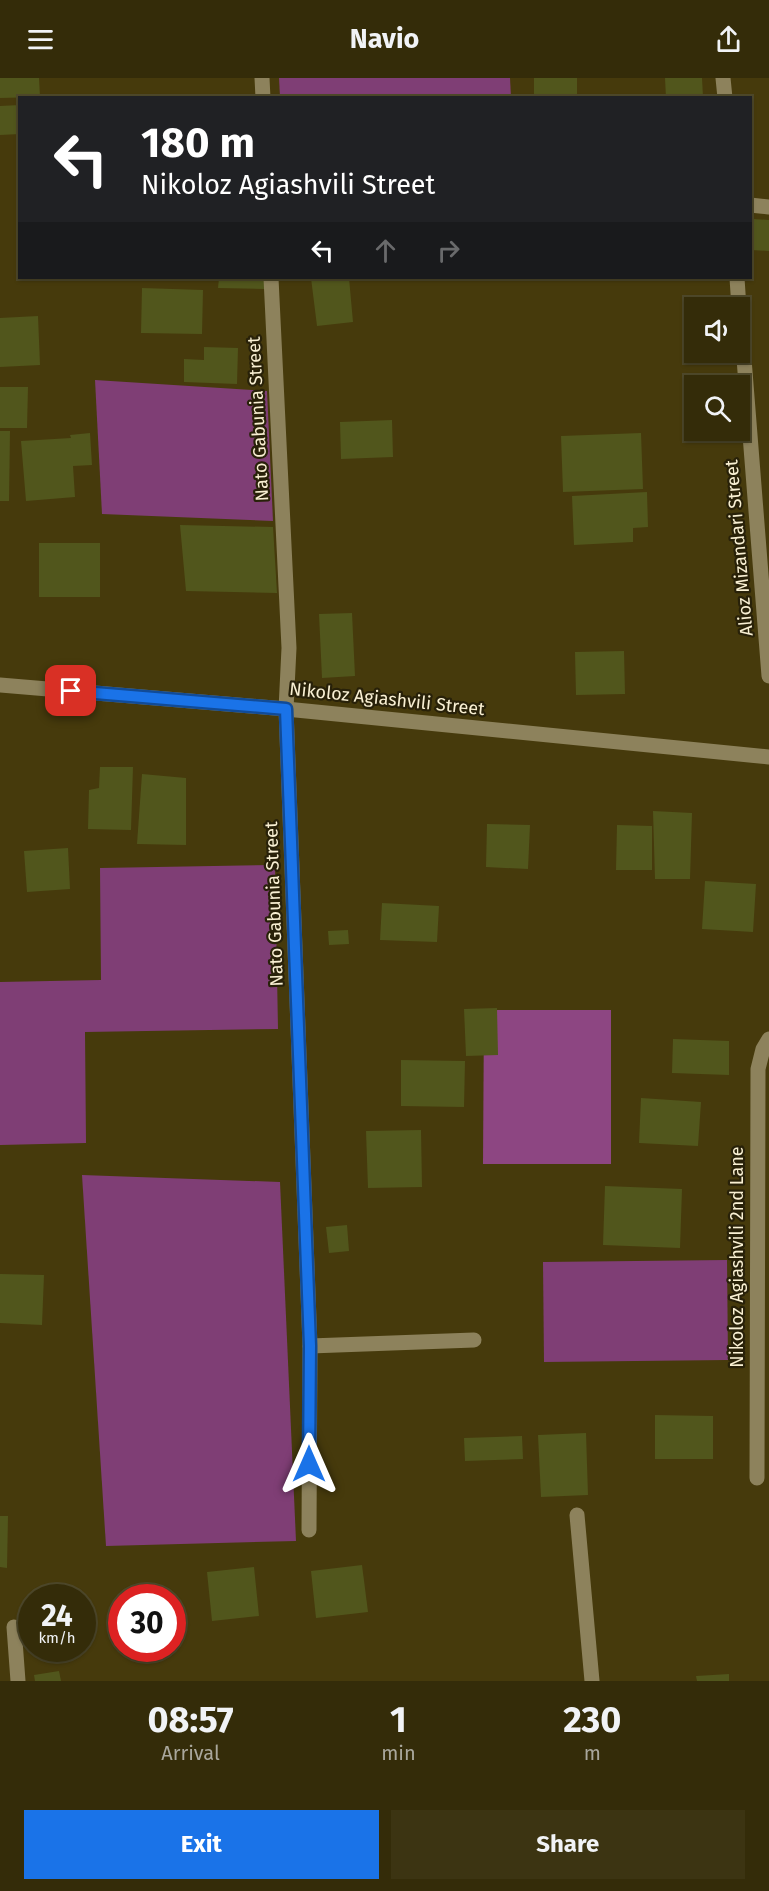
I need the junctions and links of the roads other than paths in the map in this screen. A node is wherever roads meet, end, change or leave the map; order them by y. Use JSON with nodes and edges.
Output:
{"nodes":[{"id":1,"x":262,"y":78,"type":"edge"},
{"id":2,"x":723,"y":78,"type":"edge"},
{"id":3,"x":263,"y":96,"type":"edge"},
{"id":4,"x":725,"y":96,"type":"edge"},
{"id":5,"x":752,"y":205,"type":"edge"},
{"id":6,"x":769,"y":207,"type":"edge"},
{"id":7,"x":271,"y":279,"type":"edge"},
{"id":8,"x":737,"y":279,"type":"edge"},
{"id":9,"x":738,"y":297,"type":"edge"},
{"id":10,"x":743,"y":363,"type":"edge"},
{"id":11,"x":769,"y":676,"type":"edge"},
{"id":12,"x":0,"y":685,"type":"edge"},
{"id":13,"x":286,"y":709,"type":"junction"},
{"id":14,"x":769,"y":757,"type":"edge"},
{"id":15,"x":769,"y":1039,"type":"edge"},
{"id":16,"x":474,"y":1340,"type":"dead end"},
{"id":17,"x":310,"y":1346,"type":"junction"},
{"id":18,"x":762,"y":1428,"type":"edge"},
{"id":19,"x":757,"y":1478,"type":"dead end"},
{"id":20,"x":577,"y":1515,"type":"dead end"},
{"id":21,"x":309,"y":1530,"type":"dead end"},
{"id":22,"x":14,"y":1627,"type":"dead end"},
{"id":23,"x":18,"y":1681,"type":"edge"},
{"id":24,"x":592,"y":1681,"type":"edge"}],
"edges":[{"from":1,"to":3,"type":"street"},
{"from":2,"to":4,"type":"street"},
{"from":5,"to":6,"type":"street"},
{"from":7,"to":13,"type":"street","name":"Nato Gabunia Street"},
{"from":8,"to":9,"type":"street","name":"Alioz Mizandari Street"},
{"from":10,"to":11,"type":"street","name":"Alioz Mizandari Street"},
{"from":12,"to":13,"type":"street","name":"Nikoloz Agiashvili Street"},
{"from":13,"to":14,"type":"street","name":"Nikoloz Agiashvili Street"},
{"from":13,"to":17,"type":"street","name":"Nato Gabunia Street"},
{"from":15,"to":18,"type":"street","name":"Nikoloz Agiashvili 2nd Lane"},
{"from":16,"to":17,"type":"street"},
{"from":17,"to":21,"type":"street","name":"Nato Gabunia Street"},
{"from":18,"to":19,"type":"street","name":"Nikoloz Agiashvili 2nd Lane"},
{"from":20,"to":24,"type":"street"},
{"from":22,"to":23,"type":"street"}]}
